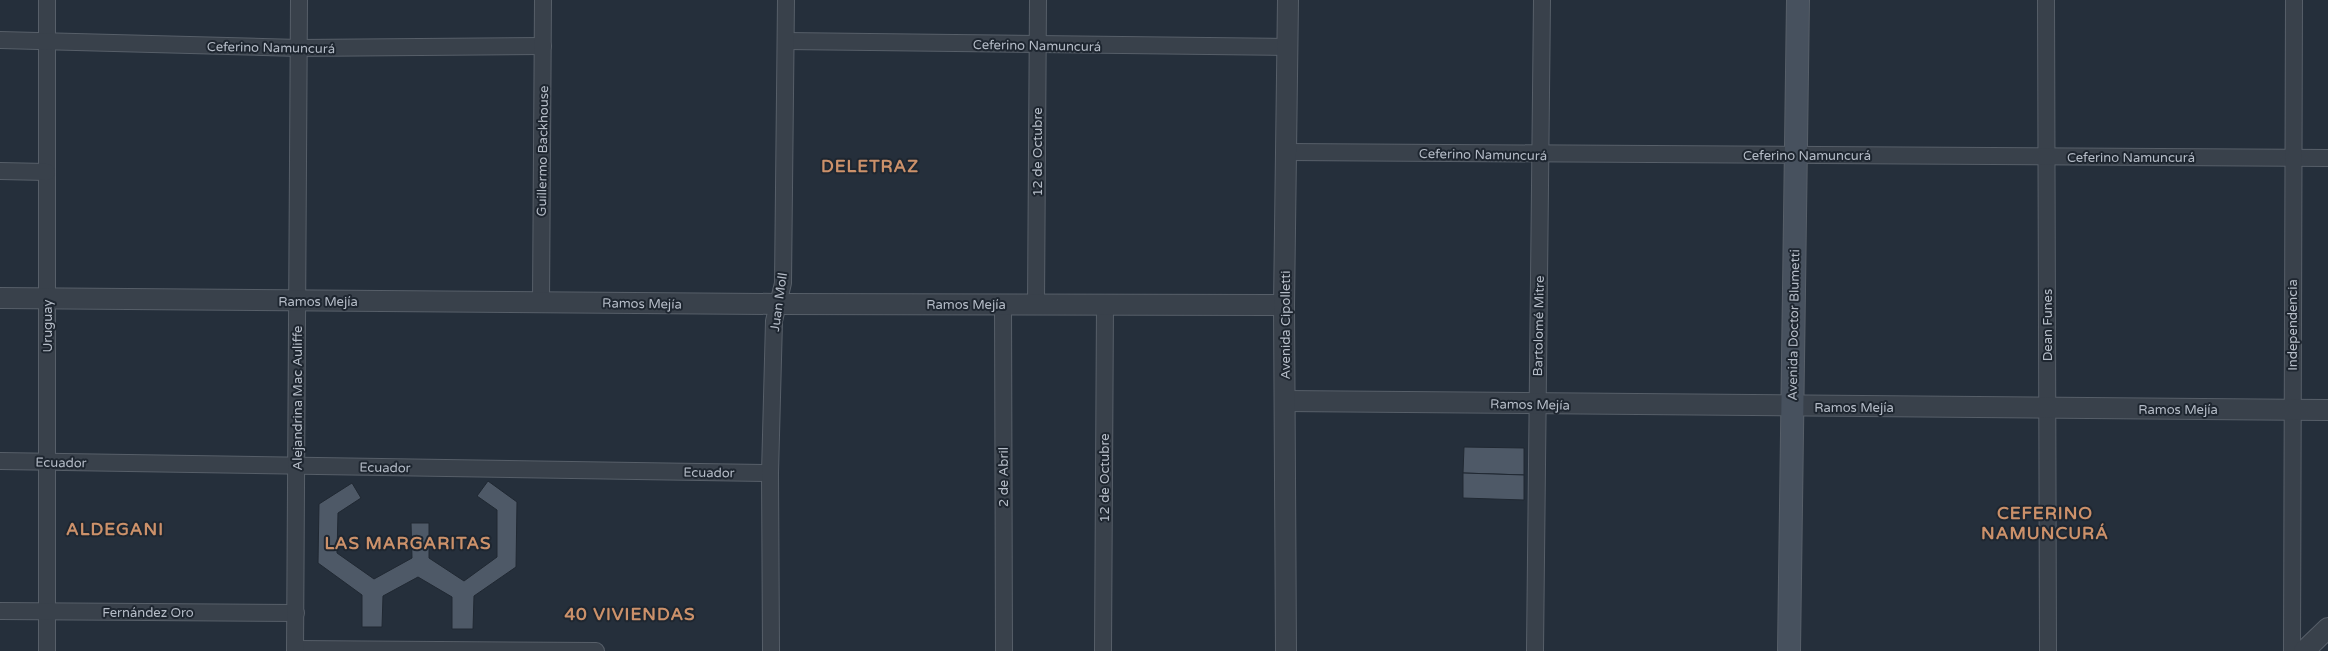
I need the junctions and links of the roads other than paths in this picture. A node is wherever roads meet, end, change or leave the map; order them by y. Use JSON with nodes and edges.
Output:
{"nodes":[{"id":1,"x":47,"y":0,"type":"edge"},
{"id":2,"x":299,"y":0,"type":"edge"},
{"id":3,"x":543,"y":0,"type":"edge"},
{"id":4,"x":786,"y":0,"type":"edge"},
{"id":5,"x":1038,"y":0,"type":"edge"},
{"id":6,"x":1288,"y":0,"type":"edge"},
{"id":7,"x":1542,"y":0,"type":"edge"},
{"id":8,"x":1798,"y":0,"type":"edge"},
{"id":9,"x":2046,"y":0,"type":"edge"},
{"id":10,"x":2294,"y":0,"type":"edge"},
{"id":11,"x":0,"y":40,"type":"edge"},
{"id":12,"x":47,"y":41,"type":"junction"},
{"id":13,"x":786,"y":42,"type":"junction"},
{"id":14,"x":543,"y":46,"type":"junction"},
{"id":15,"x":1038,"y":46,"type":"junction"},
{"id":16,"x":1288,"y":47,"type":"junction"},
{"id":17,"x":299,"y":48,"type":"junction"},
{"id":18,"x":1287,"y":152,"type":"junction"},
{"id":19,"x":1540,"y":154,"type":"junction"},
{"id":20,"x":1796,"y":155,"type":"junction"},
{"id":21,"x":2048,"y":157,"type":"junction"},
{"id":22,"x":2293,"y":158,"type":"junction"},
{"id":23,"x":2328,"y":158,"type":"edge"},
{"id":24,"x":0,"y":171,"type":"edge"},
{"id":25,"x":47,"y":172,"type":"junction"},
{"id":26,"x":0,"y":298,"type":"edge"},
{"id":27,"x":47,"y":298,"type":"junction"},
{"id":28,"x":297,"y":302,"type":"junction"},
{"id":29,"x":541,"y":302,"type":"junction"},
{"id":30,"x":779,"y":304,"type":"junction"},
{"id":31,"x":1003,"y":304,"type":"junction"},
{"id":32,"x":1036,"y":304,"type":"junction"},
{"id":33,"x":1105,"y":304,"type":"junction"},
{"id":34,"x":1284,"y":305,"type":"junction"},
{"id":35,"x":1285,"y":401,"type":"junction"},
{"id":36,"x":1538,"y":404,"type":"junction"},
{"id":37,"x":1792,"y":407,"type":"junction"},
{"id":38,"x":2047,"y":408,"type":"junction"},
{"id":39,"x":2291,"y":410,"type":"junction"},
{"id":40,"x":2328,"y":410,"type":"edge"},
{"id":41,"x":0,"y":461,"type":"edge"},
{"id":42,"x":47,"y":462,"type":"junction"},
{"id":43,"x":297,"y":466,"type":"junction"},
{"id":44,"x":770,"y":473,"type":"junction"},
{"id":45,"x":0,"y":611,"type":"edge"},
{"id":46,"x":47,"y":611,"type":"junction"},
{"id":47,"x":296,"y":613,"type":"junction"},
{"id":48,"x":2328,"y":628,"type":"edge"},
{"id":49,"x":295,"y":650,"type":"edge"},
{"id":50,"x":47,"y":651,"type":"edge"},
{"id":51,"x":596,"y":651,"type":"edge"},
{"id":52,"x":771,"y":651,"type":"edge"},
{"id":53,"x":1004,"y":651,"type":"edge"},
{"id":54,"x":1103,"y":651,"type":"edge"},
{"id":55,"x":1286,"y":651,"type":"edge"},
{"id":56,"x":1535,"y":651,"type":"edge"},
{"id":57,"x":1789,"y":651,"type":"edge"},
{"id":58,"x":2048,"y":651,"type":"edge"},
{"id":59,"x":2292,"y":651,"type":"edge"},
{"id":60,"x":2304,"y":651,"type":"edge"}],
"edges":[{"from":1,"to":12,"type":"street","name":"Uruguay"},
{"from":2,"to":17,"type":"street","name":"Alejandrina Mac Auliffe"},
{"from":3,"to":14,"type":"street","name":"Guillermo Backhouse"},
{"from":4,"to":13,"type":"street","name":"Juan Moll"},
{"from":5,"to":15,"type":"street","name":"12 de Octubre"},
{"from":6,"to":16,"type":"street","name":"Avenida Cipolletti"},
{"from":7,"to":19,"type":"street","name":"Bartolomé Mitre"},
{"from":8,"to":20,"type":"main road","name":"Avenida Doctor Blumetti"},
{"from":9,"to":21,"type":"street","name":"Dean Funes"},
{"from":10,"to":22,"type":"street","name":"Independencia"},
{"from":11,"to":12,"type":"street","name":"Ceferino Namuncurá"},
{"from":12,"to":17,"type":"street","name":"Ceferino Namuncurá"},
{"from":12,"to":25,"type":"street","name":"Uruguay"},
{"from":13,"to":15,"type":"street","name":"Ceferino Namuncurá"},
{"from":13,"to":30,"type":"street","name":"Juan Moll"},
{"from":14,"to":17,"type":"street","name":"Ceferino Namuncurá"},
{"from":14,"to":29,"type":"street","name":"Guillermo Backhouse"},
{"from":15,"to":16,"type":"street","name":"Ceferino Namuncurá"},
{"from":15,"to":32,"type":"street","name":"12 de Octubre"},
{"from":16,"to":18,"type":"street","name":"Avenida Cipolletti"},
{"from":17,"to":28,"type":"street","name":"Alejandrina Mac Auliffe"},
{"from":18,"to":19,"type":"street","name":"Ceferino Namuncurá"},
{"from":18,"to":34,"type":"street","name":"Avenida Cipolletti"},
{"from":19,"to":20,"type":"street","name":"Ceferino Namuncurá"},
{"from":19,"to":36,"type":"street","name":"Bartolomé Mitre"},
{"from":20,"to":21,"type":"street","name":"Ceferino Namuncurá"},
{"from":20,"to":37,"type":"main road","name":"Avenida Doctor Blumetti"},
{"from":21,"to":22,"type":"street","name":"Ceferino Namuncurá"},
{"from":21,"to":38,"type":"street","name":"Dean Funes"},
{"from":22,"to":23,"type":"street","name":"Ceferino Namuncurá"},
{"from":22,"to":39,"type":"street","name":"Independencia"},
{"from":24,"to":25,"type":"street"},
{"from":25,"to":27,"type":"street","name":"Uruguay"},
{"from":26,"to":27,"type":"street","name":"Ramos Mejía"},
{"from":27,"to":28,"type":"street","name":"Ramos Mejía"},
{"from":27,"to":42,"type":"street","name":"Uruguay"},
{"from":28,"to":29,"type":"street","name":"Ramos Mejía"},
{"from":28,"to":43,"type":"street","name":"Alejandrina Mac Auliffe"},
{"from":29,"to":30,"type":"street","name":"Ramos Mejía"},
{"from":30,"to":31,"type":"street","name":"Ramos Mejía"},
{"from":30,"to":44,"type":"street","name":"Juan Moll"},
{"from":31,"to":32,"type":"street","name":"Ramos Mejía"},
{"from":31,"to":53,"type":"street","name":"2 de Abril"},
{"from":32,"to":33,"type":"street","name":"Ramos Mejía"},
{"from":33,"to":34,"type":"street","name":"Ramos Mejía"},
{"from":33,"to":54,"type":"street","name":"12 de Octubre"},
{"from":34,"to":35,"type":"street","name":"Avenida Cipolletti"},
{"from":35,"to":36,"type":"street","name":"Ramos Mejía"},
{"from":35,"to":55,"type":"street","name":"Avenida Cipolletti"},
{"from":36,"to":37,"type":"street","name":"Ramos Mejía"},
{"from":36,"to":56,"type":"street","name":"Bartolomé Mitre"},
{"from":37,"to":38,"type":"street","name":"Ramos Mejía"},
{"from":37,"to":57,"type":"main road","name":"Avenida Doctor Blumetti"},
{"from":38,"to":39,"type":"street","name":"Ramos Mejía"},
{"from":38,"to":58,"type":"street","name":"Dean Funes"},
{"from":39,"to":40,"type":"street","name":"Ramos Mejía"},
{"from":39,"to":59,"type":"street","name":"Independencia"},
{"from":41,"to":42,"type":"street","name":"Ecuador"},
{"from":42,"to":43,"type":"street","name":"Ecuador"},
{"from":42,"to":46,"type":"street","name":"Uruguay"},
{"from":43,"to":44,"type":"street","name":"Ecuador"},
{"from":43,"to":47,"type":"street","name":"Alejandrina Mac Auliffe"},
{"from":44,"to":52,"type":"street","name":"Juan Moll"},
{"from":45,"to":46,"type":"street","name":"Fernández Oro"},
{"from":46,"to":47,"type":"street","name":"Fernández Oro"},
{"from":46,"to":50,"type":"street","name":"Uruguay"},
{"from":47,"to":49,"type":"street","name":"Alejandrina Mac Auliffe"},
{"from":48,"to":60,"type":"street"},
{"from":49,"to":51,"type":"street"}]}
